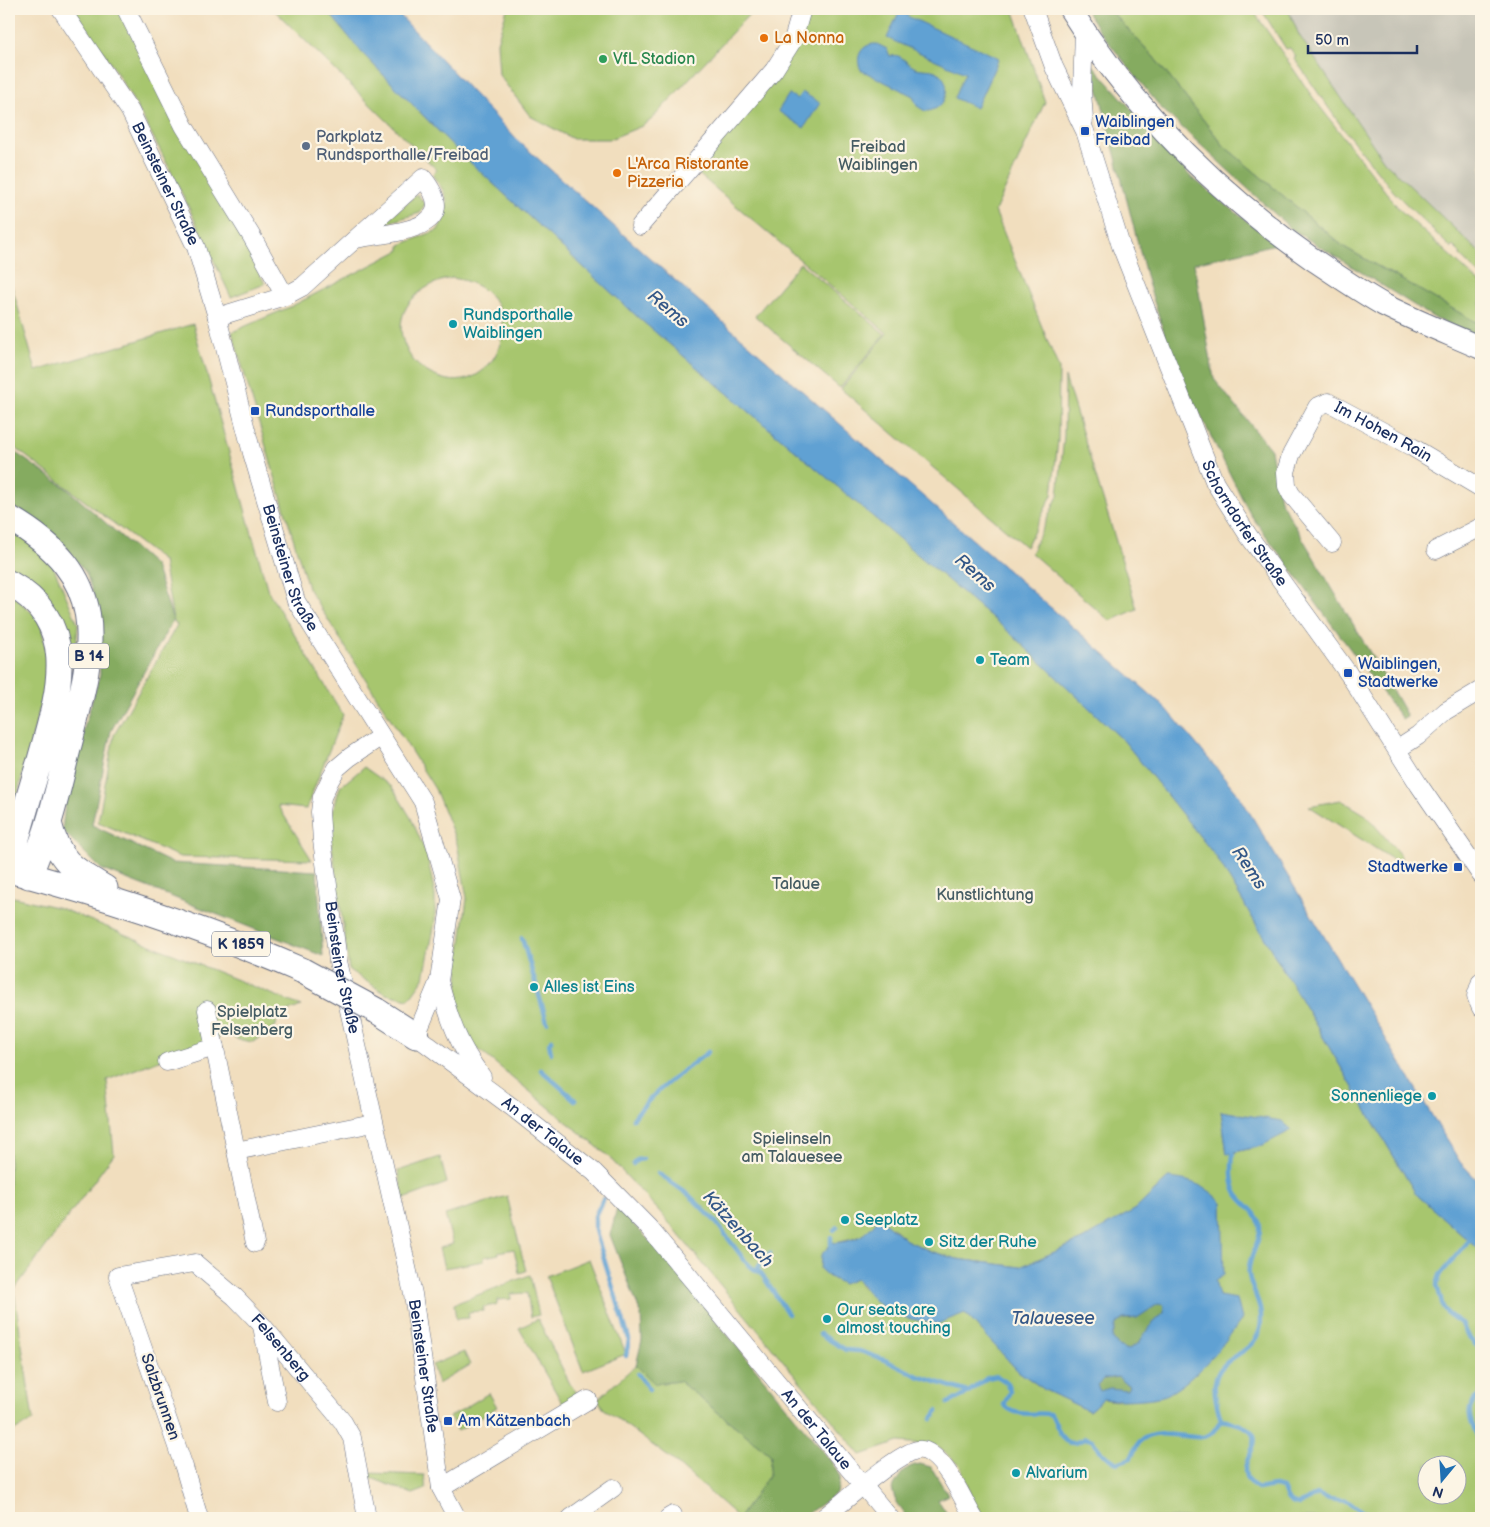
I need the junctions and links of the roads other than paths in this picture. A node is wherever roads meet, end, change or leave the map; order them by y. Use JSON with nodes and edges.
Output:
{"nodes":[{"id":1,"x":61,"y":9,"type":"edge"},
{"id":2,"x":126,"y":9,"type":"edge"},
{"id":3,"x":802,"y":9,"type":"edge"},
{"id":4,"x":1034,"y":9,"type":"edge"},
{"id":5,"x":1070,"y":9,"type":"edge"},
{"id":6,"x":1084,"y":32,"type":"junction"},
{"id":7,"x":1085,"y":131,"type":"junction"},
{"id":8,"x":640,"y":226,"type":"dead end"},
{"id":9,"x":356,"y":240,"type":"dead end"},
{"id":10,"x":285,"y":296,"type":"junction"},
{"id":11,"x":217,"y":317,"type":"junction"},
{"id":12,"x":1481,"y":348,"type":"edge"},
{"id":13,"x":1481,"y":488,"type":"edge"},
{"id":14,"x":9,"y":518,"type":"edge"},
{"id":15,"x":1481,"y":527,"type":"edge"},
{"id":16,"x":1332,"y":543,"type":"dead end"},
{"id":17,"x":1436,"y":550,"type":"dead end"},
{"id":18,"x":9,"y":583,"type":"edge"},
{"id":19,"x":1481,"y":690,"type":"edge"},
{"id":20,"x":380,"y":737,"type":"junction"},
{"id":21,"x":1398,"y":749,"type":"junction"},
{"id":22,"x":49,"y":824,"type":"junction"},
{"id":23,"x":16,"y":871,"type":"edge"},
{"id":24,"x":1481,"y":875,"type":"edge"},
{"id":25,"x":139,"y":908,"type":"junction"},
{"id":26,"x":439,"y":981,"type":"junction"},
{"id":27,"x":1481,"y":981,"type":"edge"},
{"id":28,"x":1481,"y":1008,"type":"edge"},
{"id":29,"x":208,"y":1010,"type":"dead end"},
{"id":30,"x":416,"y":1036,"type":"junction"},
{"id":31,"x":215,"y":1047,"type":"junction"},
{"id":32,"x":167,"y":1062,"type":"dead end"},
{"id":33,"x":492,"y":1092,"type":"junction"},
{"id":34,"x":374,"y":1123,"type":"junction"},
{"id":35,"x":236,"y":1151,"type":"junction"},
{"id":36,"x":255,"y":1243,"type":"dead end"},
{"id":37,"x":118,"y":1276,"type":"joint"},
{"id":38,"x":262,"y":1325,"type":"junction"},
{"id":39,"x":588,"y":1400,"type":"dead end"},
{"id":40,"x":277,"y":1402,"type":"dead end"},
{"id":41,"x":865,"y":1485,"type":"junction"},
{"id":42,"x":441,"y":1488,"type":"junction"},
{"id":43,"x":613,"y":1488,"type":"dead end"},
{"id":44,"x":199,"y":1518,"type":"edge"},
{"id":45,"x":367,"y":1518,"type":"edge"},
{"id":46,"x":457,"y":1518,"type":"edge"},
{"id":47,"x":571,"y":1518,"type":"edge"},
{"id":48,"x":823,"y":1518,"type":"edge"},
{"id":49,"x":890,"y":1518,"type":"edge"},
{"id":50,"x":974,"y":1518,"type":"edge"}],
"edges":[{"from":1,"to":11,"type":"street","name":"Beinsteiner Straße"},
{"from":2,"to":10,"type":"street"},
{"from":3,"to":8,"type":"street"},
{"from":4,"to":7,"type":"street","name":"Schorndorfer Straße"},
{"from":5,"to":6,"type":"main road"},
{"from":6,"to":7,"type":"street","name":"Schorndorfer Straße"},
{"from":6,"to":12,"type":"main road"},
{"from":7,"to":21,"type":"street","name":"Schorndorfer Straße"},
{"from":9,"to":10,"type":"street"},
{"from":10,"to":11,"type":"street"},
{"from":11,"to":20,"type":"street","name":"Beinsteiner Straße"},
{"from":13,"to":16,"type":"street","name":"Im Hohen Rain"},
{"from":14,"to":22,"type":"highway","number":"B 14"},
{"from":15,"to":17,"type":"street"},
{"from":18,"to":23,"type":"highway","number":"B 14"},
{"from":19,"to":21,"type":"street"},
{"from":20,"to":26,"type":"street"},
{"from":20,"to":34,"type":"street","name":"Beinsteiner Straße"},
{"from":21,"to":24,"type":"street","name":"Schorndorfer Straße"},
{"from":22,"to":23,"type":"highway","number":"B 14"},
{"from":22,"to":25,"type":"highway"},
{"from":23,"to":25,"type":"highway","number":"K 1859"},
{"from":25,"to":30,"type":"highway","number":"K 1859","bridge":true},
{"from":26,"to":30,"type":"street"},
{"from":26,"to":33,"type":"street"},
{"from":27,"to":28,"type":"street"},
{"from":29,"to":31,"type":"street"},
{"from":30,"to":33,"type":"street","name":"An der Talaue","number":"K 1859"},
{"from":31,"to":32,"type":"street"},
{"from":31,"to":35,"type":"street"},
{"from":33,"to":41,"type":"street","name":"An der Talaue","number":"K 1859"},
{"from":34,"to":35,"type":"street"},
{"from":34,"to":42,"type":"street","name":"Beinsteiner Straße"},
{"from":35,"to":36,"type":"street"},
{"from":37,"to":38,"type":"street","name":"Felsenberg"},
{"from":37,"to":44,"type":"street","name":"Salzbrunnen"},
{"from":38,"to":40,"type":"street"},
{"from":38,"to":45,"type":"street","name":"Felsenberg"},
{"from":39,"to":42,"type":"street"},
{"from":41,"to":48,"type":"street"},
{"from":41,"to":49,"type":"street","name":"An der Talaue","number":"K 1859"},
{"from":41,"to":50,"type":"street"},
{"from":42,"to":46,"type":"street","name":"Beinsteiner Straße"},
{"from":43,"to":47,"type":"street"}]}
